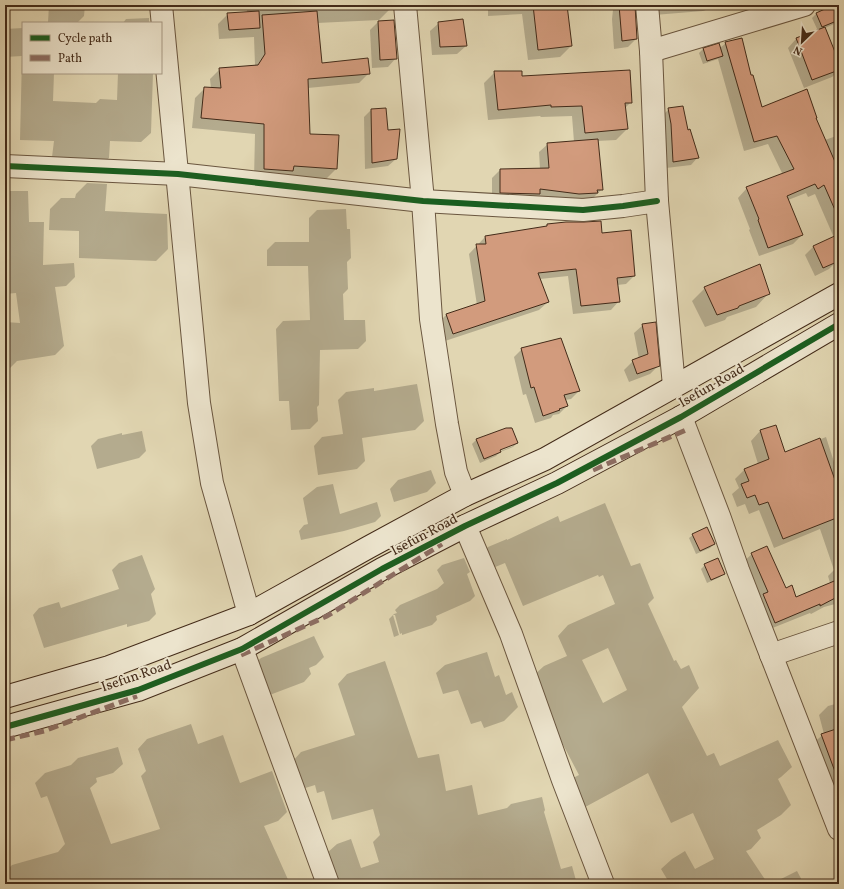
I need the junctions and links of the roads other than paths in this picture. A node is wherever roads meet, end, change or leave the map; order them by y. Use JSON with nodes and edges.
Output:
{"nodes":[{"id":1,"x":161,"y":5,"type":"edge"},
{"id":2,"x":406,"y":5,"type":"edge"},
{"id":3,"x":647,"y":5,"type":"edge"},
{"id":4,"x":804,"y":5,"type":"edge"},
{"id":5,"x":651,"y":51,"type":"junction"},
{"id":6,"x":5,"y":166,"type":"edge"},
{"id":7,"x":178,"y":174,"type":"junction"},
{"id":8,"x":423,"y":201,"type":"junction"},
{"id":9,"x":657,"y":202,"type":"junction"},
{"id":10,"x":839,"y":294,"type":"edge"},
{"id":11,"x":839,"y":324,"type":"edge"},
{"id":12,"x":674,"y":386,"type":"junction"},
{"id":13,"x":681,"y":417,"type":"junction"},
{"id":14,"x":465,"y":495,"type":"junction"},
{"id":15,"x":465,"y":526,"type":"junction"},
{"id":16,"x":249,"y":614,"type":"junction"},
{"id":17,"x":839,"y":632,"type":"edge"},
{"id":18,"x":242,"y":649,"type":"junction"},
{"id":19,"x":771,"y":655,"type":"junction"},
{"id":20,"x":5,"y":697,"type":"edge"},
{"id":21,"x":5,"y":727,"type":"edge"},
{"id":22,"x":838,"y":822,"type":"edge"},
{"id":23,"x":328,"y":884,"type":"edge"},
{"id":24,"x":603,"y":884,"type":"edge"}],
"edges":[{"from":1,"to":7,"type":"street"},
{"from":2,"to":8,"type":"street"},
{"from":3,"to":5,"type":"street"},
{"from":4,"to":5,"type":"street"},
{"from":5,"to":9,"type":"street"},
{"from":6,"to":7,"type":"street"},
{"from":7,"to":8,"type":"street"},
{"from":7,"to":16,"type":"street"},
{"from":8,"to":9,"type":"street"},
{"from":8,"to":14,"type":"street"},
{"from":9,"to":12,"type":"street"},
{"from":10,"to":12,"type":"street","name":"Isefun Road"},
{"from":11,"to":13,"type":"street","name":"Isefun Road"},
{"from":12,"to":14,"type":"street","name":"Isefun Road"},
{"from":13,"to":15,"type":"street","name":"Isefun Road"},
{"from":13,"to":19,"type":"street"},
{"from":14,"to":16,"type":"street","name":"Isefun Road"},
{"from":15,"to":18,"type":"street","name":"Isefun Road"},
{"from":15,"to":24,"type":"street"},
{"from":16,"to":20,"type":"street","name":"Isefun Road"},
{"from":17,"to":19,"type":"street"},
{"from":18,"to":21,"type":"street","name":"Isefun Road"},
{"from":18,"to":23,"type":"street"},
{"from":19,"to":22,"type":"street"}]}
